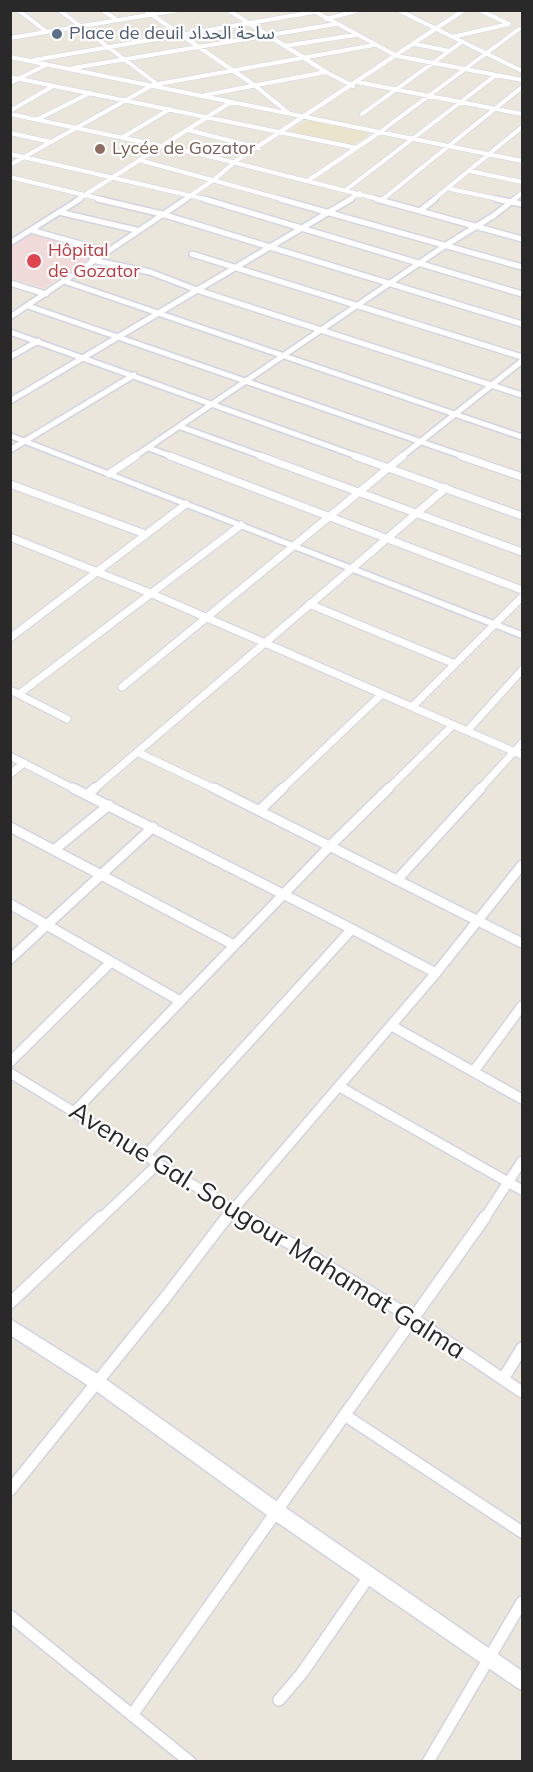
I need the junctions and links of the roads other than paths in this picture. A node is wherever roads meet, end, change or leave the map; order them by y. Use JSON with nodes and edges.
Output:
{"nodes":[{"id":1,"x":18,"y":10,"type":"edge"},
{"id":2,"x":59,"y":10,"type":"edge"},
{"id":3,"x":102,"y":10,"type":"edge"},
{"id":4,"x":145,"y":10,"type":"edge"},
{"id":5,"x":179,"y":10,"type":"edge"},
{"id":6,"x":228,"y":10,"type":"edge"},
{"id":7,"x":360,"y":10,"type":"edge"},
{"id":8,"x":398,"y":10,"type":"edge"},
{"id":9,"x":464,"y":10,"type":"edge"},
{"id":10,"x":479,"y":10,"type":"edge"},
{"id":11,"x":313,"y":11,"type":"edge"},
{"id":12,"x":151,"y":15,"type":"junction"},
{"id":13,"x":326,"y":19,"type":"junction"},
{"id":14,"x":117,"y":20,"type":"junction"},
{"id":15,"x":248,"y":23,"type":"junction"},
{"id":16,"x":336,"y":24,"type":"junction"},
{"id":17,"x":509,"y":24,"type":"junction"},
{"id":18,"x":80,"y":27,"type":"junction"},
{"id":19,"x":436,"y":29,"type":"junction"},
{"id":20,"x":521,"y":30,"type":"edge"},
{"id":21,"x":47,"y":32,"type":"junction"},
{"id":22,"x":180,"y":34,"type":"junction"},
{"id":23,"x":267,"y":35,"type":"junction"},
{"id":24,"x":355,"y":35,"type":"junction"},
{"id":25,"x":10,"y":38,"type":"edge"},
{"id":26,"x":452,"y":38,"type":"junction"},
{"id":27,"x":462,"y":42,"type":"junction"},
{"id":28,"x":415,"y":44,"type":"junction"},
{"id":29,"x":374,"y":45,"type":"junction"},
{"id":30,"x":284,"y":46,"type":"junction"},
{"id":31,"x":107,"y":47,"type":"junction"},
{"id":32,"x":199,"y":47,"type":"junction"},
{"id":33,"x":449,"y":51,"type":"junction"},
{"id":34,"x":485,"y":54,"type":"junction"},
{"id":35,"x":397,"y":56,"type":"junction"},
{"id":36,"x":10,"y":57,"type":"edge"},
{"id":37,"x":303,"y":58,"type":"junction"},
{"id":38,"x":124,"y":59,"type":"junction"},
{"id":39,"x":30,"y":61,"type":"junction"},
{"id":40,"x":432,"y":63,"type":"junction"},
{"id":41,"x":46,"y":65,"type":"junction"},
{"id":42,"x":66,"y":69,"type":"junction"},
{"id":43,"x":465,"y":69,"type":"junction"},
{"id":44,"x":191,"y":70,"type":"dead end"},
{"id":45,"x":521,"y":70,"type":"edge"},
{"id":46,"x":233,"y":71,"type":"junction"},
{"id":47,"x":326,"y":72,"type":"junction"},
{"id":48,"x":496,"y":75,"type":"junction"},
{"id":49,"x":201,"y":76,"type":"junction"},
{"id":50,"x":10,"y":77,"type":"edge"},
{"id":51,"x":19,"y":79,"type":"junction"},
{"id":52,"x":522,"y":80,"type":"edge"},
{"id":53,"x":10,"y":83,"type":"edge"},
{"id":54,"x":157,"y":84,"type":"junction"},
{"id":55,"x":355,"y":84,"type":"junction"},
{"id":56,"x":254,"y":85,"type":"junction"},
{"id":57,"x":52,"y":86,"type":"junction"},
{"id":58,"x":150,"y":86,"type":"junction"},
{"id":59,"x":522,"y":87,"type":"edge"},
{"id":60,"x":395,"y":89,"type":"junction"},
{"id":61,"x":88,"y":94,"type":"junction"},
{"id":62,"x":200,"y":96,"type":"junction"},
{"id":63,"x":428,"y":96,"type":"junction"},
{"id":64,"x":126,"y":100,"type":"junction"},
{"id":65,"x":231,"y":102,"type":"junction"},
{"id":66,"x":461,"y":102,"type":"junction"},
{"id":67,"x":170,"y":109,"type":"junction"},
{"id":68,"x":496,"y":109,"type":"junction"},
{"id":69,"x":10,"y":112,"type":"edge"},
{"id":70,"x":290,"y":114,"type":"junction"},
{"id":71,"x":362,"y":114,"type":"dead end"},
{"id":72,"x":522,"y":114,"type":"edge"},
{"id":73,"x":209,"y":117,"type":"junction"},
{"id":74,"x":305,"y":117,"type":"junction"},
{"id":75,"x":38,"y":119,"type":"junction"},
{"id":76,"x":76,"y":127,"type":"junction"},
{"id":77,"x":522,"y":127,"type":"edge"},
{"id":78,"x":188,"y":130,"type":"junction"},
{"id":79,"x":380,"y":132,"type":"junction"},
{"id":80,"x":10,"y":133,"type":"edge"},
{"id":81,"x":282,"y":133,"type":"junction"},
{"id":82,"x":123,"y":137,"type":"junction"},
{"id":83,"x":415,"y":139,"type":"junction"},
{"id":84,"x":51,"y":142,"type":"junction"},
{"id":85,"x":163,"y":146,"type":"junction"},
{"id":86,"x":451,"y":146,"type":"junction"},
{"id":87,"x":259,"y":148,"type":"junction"},
{"id":88,"x":357,"y":148,"type":"junction"},
{"id":89,"x":10,"y":154,"type":"edge"},
{"id":90,"x":491,"y":154,"type":"junction"},
{"id":91,"x":25,"y":157,"type":"junction"},
{"id":92,"x":139,"y":160,"type":"junction"},
{"id":93,"x":236,"y":161,"type":"junction"},
{"id":94,"x":522,"y":161,"type":"edge"},
{"id":95,"x":10,"y":165,"type":"edge"},
{"id":96,"x":470,"y":171,"type":"junction"},
{"id":97,"x":10,"y":177,"type":"edge"},
{"id":98,"x":113,"y":177,"type":"junction"},
{"id":99,"x":215,"y":178,"type":"junction"},
{"id":100,"x":309,"y":180,"type":"junction"},
{"id":101,"x":522,"y":182,"type":"edge"},
{"id":102,"x":347,"y":189,"type":"junction"},
{"id":103,"x":450,"y":189,"type":"junction"},
{"id":104,"x":360,"y":193,"type":"junction"},
{"id":105,"x":522,"y":193,"type":"edge"},
{"id":106,"x":86,"y":195,"type":"junction"},
{"id":107,"x":192,"y":195,"type":"junction"},
{"id":108,"x":383,"y":199,"type":"junction"},
{"id":109,"x":512,"y":202,"type":"junction"},
{"id":110,"x":522,"y":204,"type":"edge"},
{"id":111,"x":421,"y":210,"type":"junction"},
{"id":112,"x":59,"y":212,"type":"junction"},
{"id":113,"x":327,"y":212,"type":"junction"},
{"id":114,"x":162,"y":214,"type":"junction"},
{"id":115,"x":475,"y":226,"type":"junction"},
{"id":116,"x":300,"y":227,"type":"junction"},
{"id":117,"x":31,"y":230,"type":"junction"},
{"id":118,"x":136,"y":230,"type":"junction"},
{"id":119,"x":522,"y":240,"type":"edge"},
{"id":120,"x":10,"y":243,"type":"edge"},
{"id":121,"x":446,"y":245,"type":"junction"},
{"id":122,"x":267,"y":248,"type":"junction"},
{"id":123,"x":105,"y":251,"type":"junction"},
{"id":124,"x":192,"y":254,"type":"dead end"},
{"id":125,"x":92,"y":260,"type":"junction"},
{"id":126,"x":421,"y":264,"type":"junction"},
{"id":127,"x":233,"y":267,"type":"junction"},
{"id":128,"x":522,"y":267,"type":"edge"},
{"id":129,"x":64,"y":281,"type":"junction"},
{"id":130,"x":10,"y":283,"type":"edge"},
{"id":131,"x":391,"y":284,"type":"junction"},
{"id":132,"x":196,"y":290,"type":"junction"},
{"id":133,"x":46,"y":294,"type":"junction"},
{"id":134,"x":522,"y":294,"type":"edge"},
{"id":135,"x":28,"y":306,"type":"junction"},
{"id":136,"x":360,"y":306,"type":"junction"},
{"id":137,"x":156,"y":314,"type":"junction"},
{"id":138,"x":11,"y":317,"type":"edge"},
{"id":139,"x":522,"y":324,"type":"edge"},
{"id":140,"x":322,"y":330,"type":"junction"},
{"id":141,"x":10,"y":332,"type":"edge"},
{"id":142,"x":118,"y":337,"type":"junction"},
{"id":143,"x":38,"y":341,"type":"junction"},
{"id":144,"x":284,"y":356,"type":"junction"},
{"id":145,"x":10,"y":357,"type":"edge"},
{"id":146,"x":84,"y":357,"type":"junction"},
{"id":147,"x":522,"y":359,"type":"edge"},
{"id":148,"x":134,"y":375,"type":"junction"},
{"id":149,"x":246,"y":381,"type":"junction"},
{"id":150,"x":493,"y":385,"type":"junction"},
{"id":151,"x":522,"y":395,"type":"edge"},
{"id":152,"x":10,"y":401,"type":"edge"},
{"id":153,"x":213,"y":405,"type":"junction"},
{"id":154,"x":456,"y":414,"type":"junction"},
{"id":155,"x":181,"y":427,"type":"junction"},
{"id":156,"x":10,"y":435,"type":"edge"},
{"id":157,"x":522,"y":437,"type":"edge"},
{"id":158,"x":24,"y":441,"type":"junction"},
{"id":159,"x":422,"y":442,"type":"junction"},
{"id":160,"x":149,"y":448,"type":"junction"},
{"id":161,"x":10,"y":450,"type":"edge"},
{"id":162,"x":391,"y":468,"type":"junction"},
{"id":163,"x":109,"y":474,"type":"junction"},
{"id":164,"x":522,"y":477,"type":"edge"},
{"id":165,"x":10,"y":484,"type":"edge"},
{"id":166,"x":446,"y":488,"type":"junction"},
{"id":167,"x":358,"y":492,"type":"junction"},
{"id":168,"x":186,"y":504,"type":"junction"},
{"id":169,"x":418,"y":514,"type":"junction"},
{"id":170,"x":522,"y":516,"type":"edge"},
{"id":171,"x":330,"y":517,"type":"junction"},
{"id":172,"x":241,"y":525,"type":"junction"},
{"id":173,"x":145,"y":534,"type":"junction"},
{"id":174,"x":10,"y":537,"type":"edge"},
{"id":175,"x":387,"y":538,"type":"junction"},
{"id":176,"x":294,"y":546,"type":"junction"},
{"id":177,"x":522,"y":552,"type":"edge"},
{"id":178,"x":350,"y":568,"type":"junction"},
{"id":179,"x":98,"y":572,"type":"junction"},
{"id":180,"x":522,"y":590,"type":"edge"},
{"id":181,"x":150,"y":593,"type":"junction"},
{"id":182,"x":522,"y":597,"type":"edge"},
{"id":183,"x":309,"y":604,"type":"junction"},
{"id":184,"x":206,"y":618,"type":"junction"},
{"id":185,"x":496,"y":624,"type":"junction"},
{"id":186,"x":522,"y":635,"type":"edge"},
{"id":187,"x":10,"y":638,"type":"edge"},
{"id":188,"x":262,"y":643,"type":"junction"},
{"id":189,"x":455,"y":664,"type":"junction"},
{"id":190,"x":522,"y":670,"type":"edge"},
{"id":191,"x":122,"y":687,"type":"dead end"},
{"id":192,"x":10,"y":690,"type":"edge"},
{"id":193,"x":20,"y":694,"type":"junction"},
{"id":194,"x":382,"y":694,"type":"junction"},
{"id":195,"x":412,"y":707,"type":"junction"},
{"id":196,"x":67,"y":719,"type":"dead end"},
{"id":197,"x":453,"y":725,"type":"junction"},
{"id":198,"x":466,"y":731,"type":"junction"},
{"id":199,"x":522,"y":743,"type":"edge"},
{"id":200,"x":137,"y":752,"type":"junction"},
{"id":201,"x":518,"y":753,"type":"edge"},
{"id":202,"x":10,"y":756,"type":"edge"},
{"id":203,"x":24,"y":763,"type":"junction"},
{"id":204,"x":10,"y":774,"type":"edge"},
{"id":205,"x":88,"y":794,"type":"junction"},
{"id":206,"x":109,"y":805,"type":"junction"},
{"id":207,"x":260,"y":810,"type":"junction"},
{"id":208,"x":10,"y":827,"type":"edge"},
{"id":209,"x":153,"y":827,"type":"junction"},
{"id":210,"x":330,"y":846,"type":"junction"},
{"id":211,"x":54,"y":850,"type":"junction"},
{"id":212,"x":522,"y":867,"type":"edge"},
{"id":213,"x":102,"y":874,"type":"junction"},
{"id":214,"x":397,"y":880,"type":"junction"},
{"id":215,"x":285,"y":894,"type":"junction"},
{"id":216,"x":10,"y":904,"type":"edge"},
{"id":217,"x":476,"y":920,"type":"junction"},
{"id":218,"x":47,"y":925,"type":"junction"},
{"id":219,"x":352,"y":929,"type":"junction"},
{"id":220,"x":522,"y":943,"type":"edge"},
{"id":221,"x":234,"y":945,"type":"junction"},
{"id":222,"x":10,"y":959,"type":"edge"},
{"id":223,"x":111,"y":962,"type":"junction"},
{"id":224,"x":436,"y":973,"type":"junction"},
{"id":225,"x":180,"y":1001,"type":"junction"},
{"id":226,"x":522,"y":1006,"type":"edge"},
{"id":227,"x":392,"y":1026,"type":"junction"},
{"id":228,"x":10,"y":1062,"type":"edge"},
{"id":229,"x":474,"y":1071,"type":"junction"},
{"id":230,"x":10,"y":1073,"type":"edge"},
{"id":231,"x":340,"y":1087,"type":"junction"},
{"id":232,"x":522,"y":1099,"type":"edge"},
{"id":233,"x":74,"y":1112,"type":"junction"},
{"id":234,"x":145,"y":1156,"type":"junction"},
{"id":235,"x":522,"y":1161,"type":"edge"},
{"id":236,"x":158,"y":1164,"type":"junction"},
{"id":237,"x":508,"y":1182,"type":"junction"},
{"id":238,"x":522,"y":1190,"type":"edge"},
{"id":239,"x":232,"y":1210,"type":"junction"},
{"id":240,"x":10,"y":1303,"type":"edge"},
{"id":241,"x":414,"y":1319,"type":"junction"},
{"id":242,"x":10,"y":1326,"type":"edge"},
{"id":243,"x":522,"y":1348,"type":"edge"},
{"id":244,"x":503,"y":1379,"type":"junction"},
{"id":245,"x":98,"y":1383,"type":"junction"},
{"id":246,"x":522,"y":1392,"type":"edge"},
{"id":247,"x":346,"y":1416,"type":"junction"},
{"id":248,"x":10,"y":1490,"type":"edge"},
{"id":249,"x":277,"y":1512,"type":"junction"},
{"id":250,"x":522,"y":1532,"type":"edge"},
{"id":251,"x":370,"y":1575,"type":"junction"},
{"id":252,"x":522,"y":1602,"type":"edge"},
{"id":253,"x":10,"y":1616,"type":"edge"},
{"id":254,"x":490,"y":1658,"type":"junction"},
{"id":255,"x":522,"y":1681,"type":"edge"},
{"id":256,"x":279,"y":1700,"type":"dead end"},
{"id":257,"x":132,"y":1715,"type":"junction"},
{"id":258,"x":190,"y":1761,"type":"edge"},
{"id":259,"x":428,"y":1761,"type":"edge"}],
"edges":[{"from":1,"to":21,"type":"street"},
{"from":2,"to":18,"type":"street"},
{"from":3,"to":14,"type":"street"},
{"from":4,"to":12,"type":"street"},
{"from":5,"to":12,"type":"street"},
{"from":6,"to":15,"type":"street"},
{"from":7,"to":13,"type":"street"},
{"from":8,"to":19,"type":"street"},
{"from":9,"to":19,"type":"street"},
{"from":10,"to":17,"type":"street"},
{"from":11,"to":13,"type":"street"},
{"from":11,"to":15,"type":"street"},
{"from":12,"to":14,"type":"street"},
{"from":12,"to":22,"type":"street"},
{"from":13,"to":16,"type":"street"},
{"from":14,"to":18,"type":"street"},
{"from":15,"to":22,"type":"street"},
{"from":15,"to":23,"type":"street"},
{"from":16,"to":23,"type":"street"},
{"from":16,"to":24,"type":"street"},
{"from":17,"to":20,"type":"street"},
{"from":17,"to":26,"type":"street"},
{"from":18,"to":21,"type":"street"},
{"from":18,"to":31,"type":"street"},
{"from":19,"to":26,"type":"street"},
{"from":19,"to":28,"type":"street"},
{"from":20,"to":34,"type":"street"},
{"from":21,"to":25,"type":"street"},
{"from":22,"to":31,"type":"street"},
{"from":22,"to":32,"type":"street"},
{"from":23,"to":30,"type":"street"},
{"from":23,"to":32,"type":"street"},
{"from":24,"to":29,"type":"street"},
{"from":24,"to":30,"type":"street"},
{"from":26,"to":27,"type":"street"},
{"from":27,"to":33,"type":"street"},
{"from":27,"to":34,"type":"street"},
{"from":28,"to":33,"type":"street"},
{"from":28,"to":35,"type":"street"},
{"from":29,"to":35,"type":"street"},
{"from":29,"to":37,"type":"street"},
{"from":30,"to":37,"type":"street"},
{"from":31,"to":38,"type":"street"},
{"from":31,"to":39,"type":"street"},
{"from":32,"to":38,"type":"street"},
{"from":32,"to":46,"type":"street"},
{"from":33,"to":40,"type":"street"},
{"from":34,"to":43,"type":"street"},
{"from":34,"to":45,"type":"street"},
{"from":35,"to":40,"type":"street"},
{"from":35,"to":55,"type":"street"},
{"from":36,"to":39,"type":"street"},
{"from":37,"to":46,"type":"street"},
{"from":37,"to":47,"type":"street"},
{"from":38,"to":42,"type":"street"},
{"from":38,"to":54,"type":"street"},
{"from":39,"to":41,"type":"street"},
{"from":40,"to":43,"type":"street"},
{"from":40,"to":60,"type":"street"},
{"from":41,"to":42,"type":"street"},
{"from":41,"to":51,"type":"street"},
{"from":42,"to":58,"type":"street"},
{"from":43,"to":48,"type":"street"},
{"from":43,"to":63,"type":"street"},
{"from":44,"to":49,"type":"street"},
{"from":46,"to":49,"type":"street"},
{"from":46,"to":56,"type":"street"},
{"from":47,"to":55,"type":"street"},
{"from":47,"to":56,"type":"street"},
{"from":48,"to":52,"type":"street"},
{"from":48,"to":66,"type":"street"},
{"from":49,"to":54,"type":"street"},
{"from":50,"to":51,"type":"street"},
{"from":51,"to":53,"type":"street"},
{"from":51,"to":57,"type":"street"},
{"from":54,"to":58,"type":"street"},
{"from":55,"to":60,"type":"street"},
{"from":55,"to":74,"type":"street"},
{"from":56,"to":62,"type":"street"},
{"from":56,"to":70,"type":"street"},
{"from":57,"to":61,"type":"street"},
{"from":57,"to":69,"type":"street"},
{"from":58,"to":62,"type":"street"},
{"from":58,"to":64,"type":"street"},
{"from":59,"to":68,"type":"street"},
{"from":60,"to":63,"type":"street"},
{"from":60,"to":71,"type":"street"},
{"from":61,"to":64,"type":"street"},
{"from":61,"to":75,"type":"street"},
{"from":62,"to":65,"type":"street"},
{"from":63,"to":66,"type":"street"},
{"from":63,"to":79,"type":"street"},
{"from":64,"to":67,"type":"street"},
{"from":64,"to":76,"type":"street"},
{"from":65,"to":70,"type":"street"},
{"from":65,"to":73,"type":"street"},
{"from":66,"to":68,"type":"street"},
{"from":66,"to":83,"type":"street"},
{"from":67,"to":73,"type":"street"},
{"from":67,"to":82,"type":"street"},
{"from":68,"to":72,"type":"street"},
{"from":68,"to":86,"type":"street"},
{"from":69,"to":75,"type":"street"},
{"from":70,"to":74,"type":"street"},
{"from":73,"to":78,"type":"street"},
{"from":73,"to":81,"type":"street"},
{"from":74,"to":79,"type":"street"},
{"from":74,"to":81,"type":"street"},
{"from":75,"to":76,"type":"street"},
{"from":76,"to":82,"type":"street"},
{"from":76,"to":84,"type":"street"},
{"from":77,"to":90,"type":"street"},
{"from":78,"to":85,"type":"street"},
{"from":78,"to":87,"type":"street"},
{"from":79,"to":83,"type":"street"},
{"from":79,"to":88,"type":"street"},
{"from":80,"to":84,"type":"street"},
{"from":81,"to":87,"type":"street"},
{"from":81,"to":88,"type":"street"},
{"from":82,"to":85,"type":"street"},
{"from":83,"to":86,"type":"street"},
{"from":83,"to":102,"type":"street"},
{"from":84,"to":91,"type":"street"},
{"from":85,"to":92,"type":"street"},
{"from":85,"to":93,"type":"street"},
{"from":86,"to":90,"type":"street"},
{"from":86,"to":108,"type":"street"},
{"from":87,"to":93,"type":"street"},
{"from":88,"to":100,"type":"street"},
{"from":89,"to":91,"type":"street"},
{"from":90,"to":94,"type":"street"},
{"from":90,"to":96,"type":"street"},
{"from":91,"to":95,"type":"street"},
{"from":91,"to":98,"type":"street"},
{"from":92,"to":98,"type":"street"},
{"from":92,"to":99,"type":"street"},
{"from":93,"to":99,"type":"street"},
{"from":93,"to":100,"type":"street"},
{"from":96,"to":101,"type":"street"},
{"from":96,"to":103,"type":"street"},
{"from":97,"to":106,"type":"street"},
{"from":98,"to":106,"type":"street"},
{"from":98,"to":107,"type":"street"},
{"from":99,"to":107,"type":"street"},
{"from":99,"to":113,"type":"street"},
{"from":100,"to":102,"type":"street"},
{"from":102,"to":104,"type":"street"},
{"from":103,"to":109,"type":"street"},
{"from":103,"to":111,"type":"street"},
{"from":104,"to":108,"type":"street"},
{"from":104,"to":113,"type":"street"},
{"from":105,"to":109,"type":"street"},
{"from":106,"to":112,"type":"street"},
{"from":106,"to":114,"type":"street"},
{"from":107,"to":114,"type":"street"},
{"from":107,"to":116,"type":"street"},
{"from":108,"to":111,"type":"street"},
{"from":109,"to":110,"type":"street"},
{"from":109,"to":115,"type":"street"},
{"from":111,"to":115,"type":"street"},
{"from":112,"to":117,"type":"street"},
{"from":112,"to":118,"type":"street"},
{"from":113,"to":116,"type":"street"},
{"from":113,"to":121,"type":"street"},
{"from":114,"to":118,"type":"street"},
{"from":114,"to":122,"type":"street"},
{"from":115,"to":119,"type":"street"},
{"from":115,"to":121,"type":"street"},
{"from":116,"to":122,"type":"street"},
{"from":116,"to":126,"type":"street"},
{"from":117,"to":120,"type":"street"},
{"from":117,"to":123,"type":"street"},
{"from":118,"to":123,"type":"street"},
{"from":121,"to":126,"type":"street"},
{"from":121,"to":128,"type":"street"},
{"from":122,"to":127,"type":"street"},
{"from":122,"to":131,"type":"street"},
{"from":123,"to":125,"type":"street"},
{"from":124,"to":127,"type":"street"},
{"from":125,"to":129,"type":"street"},
{"from":125,"to":132,"type":"street"},
{"from":126,"to":131,"type":"street"},
{"from":126,"to":134,"type":"street"},
{"from":127,"to":132,"type":"street"},
{"from":127,"to":136,"type":"street"},
{"from":129,"to":133,"type":"street"},
{"from":129,"to":137,"type":"street"},
{"from":130,"to":133,"type":"street"},
{"from":131,"to":136,"type":"street"},
{"from":131,"to":139,"type":"street"},
{"from":132,"to":137,"type":"street"},
{"from":132,"to":140,"type":"street"},
{"from":133,"to":135,"type":"street"},
{"from":135,"to":138,"type":"street"},
{"from":135,"to":142,"type":"street"},
{"from":136,"to":140,"type":"street"},
{"from":136,"to":147,"type":"street"},
{"from":137,"to":142,"type":"street"},
{"from":137,"to":144,"type":"street"},
{"from":140,"to":144,"type":"street"},
{"from":140,"to":150,"type":"street"},
{"from":141,"to":143,"type":"street"},
{"from":142,"to":146,"type":"street"},
{"from":142,"to":149,"type":"street"},
{"from":143,"to":145,"type":"street"},
{"from":143,"to":146,"type":"street"},
{"from":144,"to":149,"type":"street"},
{"from":144,"to":154,"type":"street"},
{"from":146,"to":148,"type":"street"},
{"from":146,"to":152,"type":"street"},
{"from":147,"to":150,"type":"street"},
{"from":148,"to":153,"type":"street"},
{"from":148,"to":158,"type":"street"},
{"from":149,"to":153,"type":"street"},
{"from":149,"to":159,"type":"street"},
{"from":150,"to":151,"type":"street"},
{"from":150,"to":154,"type":"street"},
{"from":153,"to":155,"type":"street"},
{"from":153,"to":162,"type":"street"},
{"from":154,"to":157,"type":"street"},
{"from":154,"to":159,"type":"street"},
{"from":155,"to":160,"type":"street"},
{"from":155,"to":167,"type":"street"},
{"from":156,"to":158,"type":"street"},
{"from":158,"to":161,"type":"street"},
{"from":158,"to":163,"type":"street"},
{"from":159,"to":162,"type":"street"},
{"from":159,"to":164,"type":"street"},
{"from":160,"to":163,"type":"street"},
{"from":160,"to":171,"type":"street"},
{"from":162,"to":166,"type":"street"},
{"from":162,"to":167,"type":"street"},
{"from":163,"to":168,"type":"street"},
{"from":165,"to":173,"type":"street"},
{"from":166,"to":169,"type":"street"},
{"from":166,"to":170,"type":"street"},
{"from":167,"to":169,"type":"street"},
{"from":167,"to":171,"type":"street"},
{"from":168,"to":172,"type":"street"},
{"from":168,"to":173,"type":"street"},
{"from":169,"to":175,"type":"street"},
{"from":169,"to":177,"type":"street"},
{"from":171,"to":175,"type":"street"},
{"from":171,"to":176,"type":"street"},
{"from":172,"to":176,"type":"street"},
{"from":172,"to":181,"type":"street"},
{"from":173,"to":179,"type":"street"},
{"from":174,"to":179,"type":"street"},
{"from":175,"to":178,"type":"street"},
{"from":175,"to":180,"type":"street"},
{"from":176,"to":178,"type":"street"},
{"from":176,"to":184,"type":"street"},
{"from":178,"to":183,"type":"street"},
{"from":178,"to":185,"type":"street"},
{"from":179,"to":181,"type":"street"},
{"from":179,"to":187,"type":"street"},
{"from":181,"to":184,"type":"street"},
{"from":181,"to":193,"type":"street"},
{"from":182,"to":185,"type":"street"},
{"from":183,"to":188,"type":"street"},
{"from":183,"to":189,"type":"street"},
{"from":184,"to":188,"type":"street"},
{"from":184,"to":191,"type":"street"},
{"from":185,"to":186,"type":"street"},
{"from":185,"to":189,"type":"street"},
{"from":188,"to":194,"type":"street"},
{"from":188,"to":200,"type":"street"},
{"from":189,"to":195,"type":"street"},
{"from":190,"to":198,"type":"street"},
{"from":192,"to":193,"type":"street"},
{"from":193,"to":196,"type":"street"},
{"from":194,"to":195,"type":"street"},
{"from":194,"to":207,"type":"street"},
{"from":195,"to":197,"type":"street"},
{"from":197,"to":198,"type":"street"},
{"from":197,"to":210,"type":"street"},
{"from":198,"to":201,"type":"street"},
{"from":199,"to":201,"type":"street"},
{"from":200,"to":205,"type":"street"},
{"from":200,"to":207,"type":"street"},
{"from":201,"to":214,"type":"street"},
{"from":202,"to":203,"type":"street"},
{"from":203,"to":204,"type":"street"},
{"from":203,"to":205,"type":"street"},
{"from":205,"to":206,"type":"street"},
{"from":206,"to":209,"type":"street"},
{"from":206,"to":211,"type":"street"},
{"from":207,"to":210,"type":"street"},
{"from":208,"to":211,"type":"street"},
{"from":209,"to":213,"type":"street"},
{"from":209,"to":215,"type":"street"},
{"from":210,"to":214,"type":"street"},
{"from":210,"to":215,"type":"street"},
{"from":211,"to":213,"type":"street"},
{"from":212,"to":217,"type":"street"},
{"from":213,"to":218,"type":"street"},
{"from":213,"to":221,"type":"street"},
{"from":214,"to":217,"type":"street"},
{"from":215,"to":219,"type":"street"},
{"from":215,"to":221,"type":"street"},
{"from":216,"to":218,"type":"street"},
{"from":217,"to":220,"type":"street"},
{"from":217,"to":224,"type":"street"},
{"from":218,"to":222,"type":"street"},
{"from":218,"to":223,"type":"street"},
{"from":219,"to":224,"type":"street"},
{"from":219,"to":234,"type":"street"},
{"from":221,"to":225,"type":"street"},
{"from":223,"to":225,"type":"street"},
{"from":223,"to":228,"type":"street"},
{"from":224,"to":227,"type":"street"},
{"from":225,"to":233,"type":"street"},
{"from":226,"to":229,"type":"street"},
{"from":227,"to":229,"type":"street"},
{"from":227,"to":231,"type":"street"},
{"from":229,"to":232,"type":"street"},
{"from":230,"to":233,"type":"street","name":"Avenue Gal. Sougour Mahamat Galma"},
{"from":231,"to":237,"type":"street"},
{"from":231,"to":239,"type":"street"},
{"from":233,"to":234,"type":"street","name":"Avenue Gal. Sougour Mahamat Galma"},
{"from":234,"to":236,"type":"street","name":"Avenue Gal. Sougour Mahamat Galma"},
{"from":235,"to":237,"type":"street"},
{"from":236,"to":239,"type":"street","name":"Avenue Gal. Sougour Mahamat Galma"},
{"from":236,"to":240,"type":"street"},
{"from":237,"to":238,"type":"street"},
{"from":237,"to":241,"type":"street"},
{"from":239,"to":241,"type":"street","name":"Avenue Gal. Sougour Mahamat Galma"},
{"from":239,"to":245,"type":"street"},
{"from":241,"to":244,"type":"street","name":"Avenue Gal. Sougour Mahamat Galma"},
{"from":241,"to":247,"type":"street"},
{"from":242,"to":245,"type":"street"},
{"from":243,"to":244,"type":"street"},
{"from":244,"to":246,"type":"street","name":"Avenue Gal. Sougour Mahamat Galma"},
{"from":245,"to":248,"type":"street"},
{"from":245,"to":249,"type":"street"},
{"from":247,"to":249,"type":"street"},
{"from":247,"to":250,"type":"street"},
{"from":249,"to":251,"type":"street"},
{"from":249,"to":257,"type":"street"},
{"from":251,"to":254,"type":"street"},
{"from":251,"to":256,"type":"street"},
{"from":252,"to":254,"type":"street"},
{"from":253,"to":257,"type":"street"},
{"from":254,"to":255,"type":"street"},
{"from":254,"to":259,"type":"street"},
{"from":257,"to":258,"type":"street"}]}
